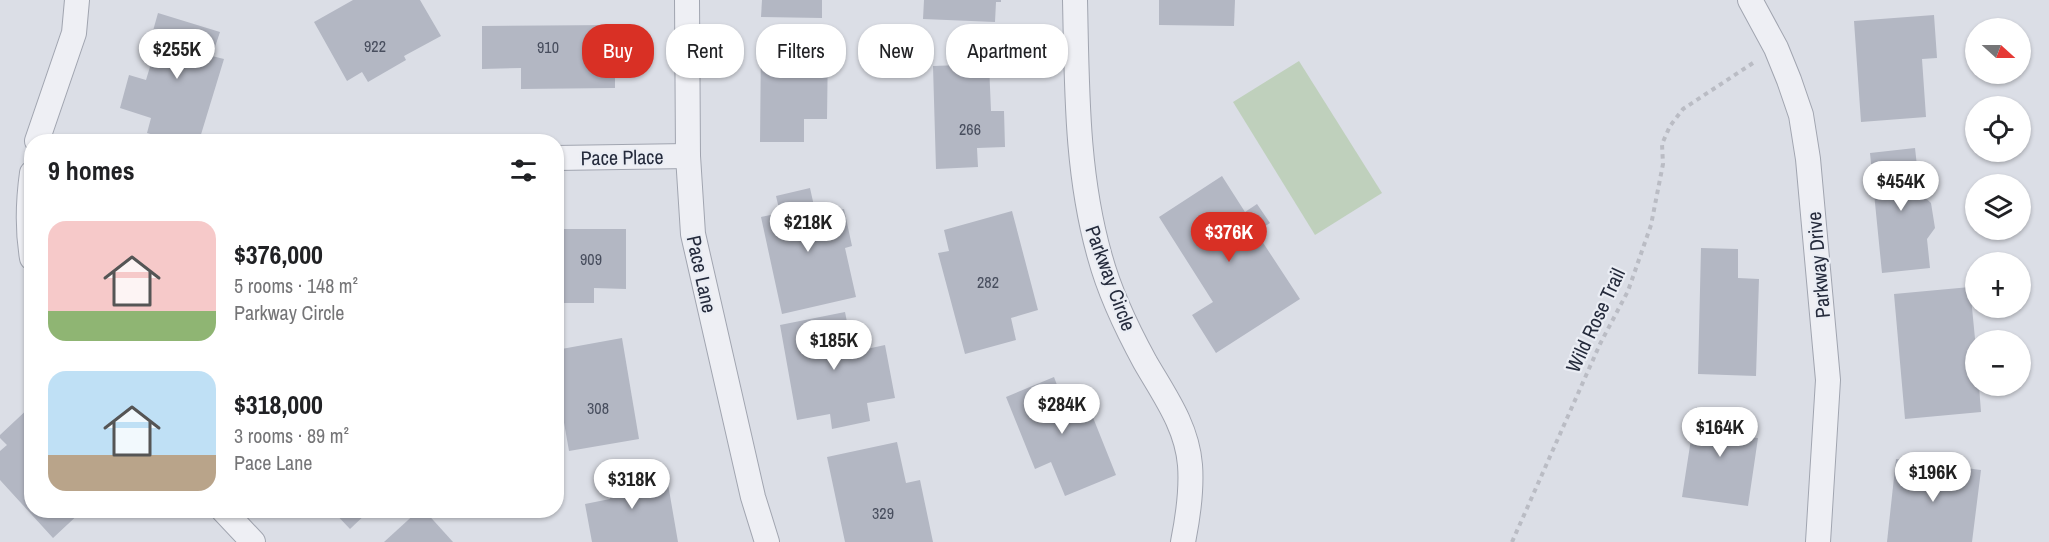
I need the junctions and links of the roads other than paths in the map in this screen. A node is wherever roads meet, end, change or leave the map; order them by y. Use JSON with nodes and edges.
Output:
{"nodes":[{"id":1,"x":77,"y":0,"type":"edge"},
{"id":2,"x":687,"y":0,"type":"edge"},
{"id":3,"x":1075,"y":0,"type":"edge"},
{"id":4,"x":1750,"y":0,"type":"edge"},
{"id":5,"x":40,"y":134,"type":"edge"},
{"id":6,"x":688,"y":156,"type":"junction"},
{"id":7,"x":564,"y":158,"type":"edge"},
{"id":8,"x":230,"y":518,"type":"edge"},
{"id":9,"x":253,"y":542,"type":"edge"},
{"id":10,"x":767,"y":542,"type":"edge"},
{"id":11,"x":1183,"y":542,"type":"edge"},
{"id":12,"x":1818,"y":542,"type":"edge"}],
"edges":[{"from":1,"to":5,"type":"street"},
{"from":2,"to":6,"type":"street","name":"Pace Lane"},
{"from":3,"to":11,"type":"street","name":"Parkway Circle"},
{"from":4,"to":12,"type":"street","name":"Parkway Drive"},
{"from":6,"to":7,"type":"street","name":"Pace Place"},
{"from":6,"to":10,"type":"street","name":"Pace Lane"},
{"from":8,"to":9,"type":"street"}]}
